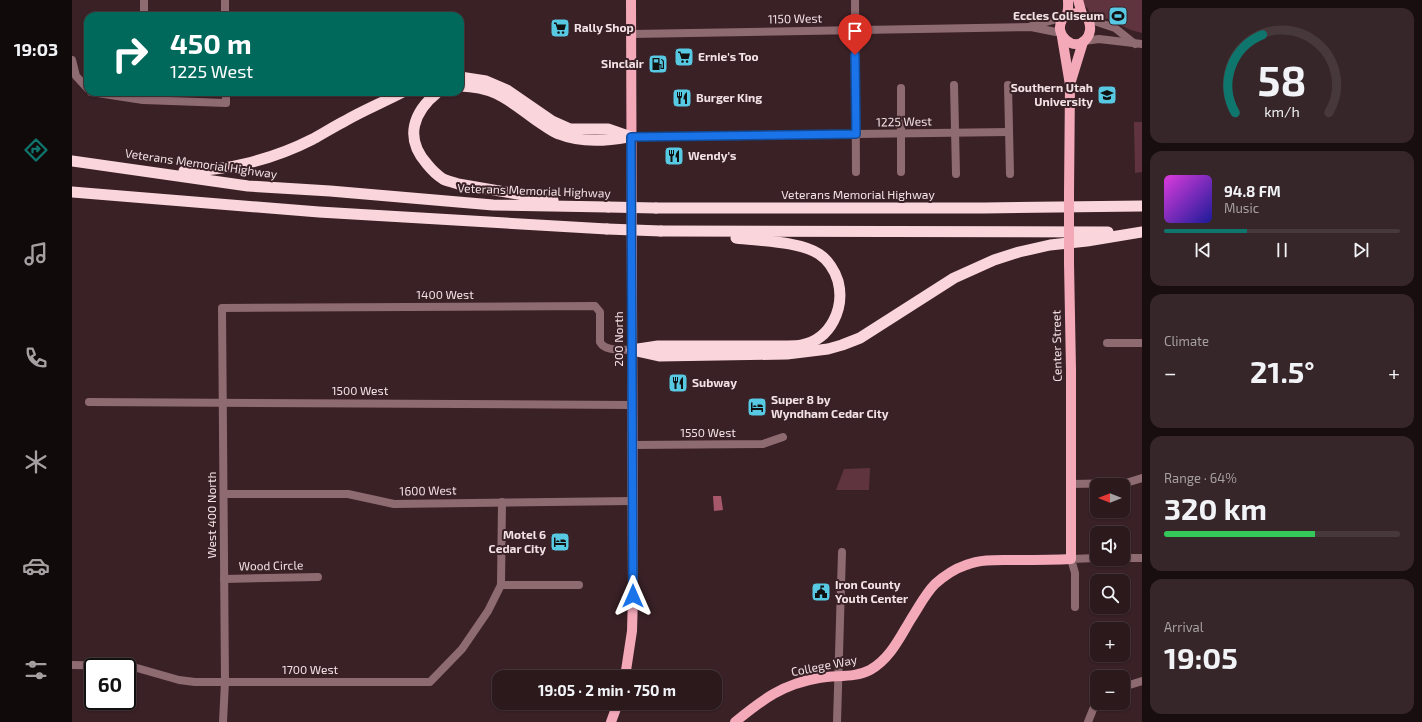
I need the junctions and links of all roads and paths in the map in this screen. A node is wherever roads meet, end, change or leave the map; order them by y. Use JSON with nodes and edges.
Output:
{"nodes":[{"id":1,"x":144,"y":0,"type":"edge"},
{"id":2,"x":225,"y":0,"type":"edge"},
{"id":3,"x":631,"y":0,"type":"edge"},
{"id":4,"x":855,"y":0,"type":"edge"},
{"id":5,"x":1068,"y":0,"type":"edge"},
{"id":6,"x":1078,"y":0,"type":"edge"},
{"id":7,"x":144,"y":12,"type":"edge"},
{"id":8,"x":225,"y":12,"type":"edge"},
{"id":9,"x":1065,"y":16,"type":"junction"},
{"id":10,"x":1085,"y":17,"type":"junction"},
{"id":11,"x":1031,"y":27,"type":"junction"},
{"id":12,"x":855,"y":30,"type":"junction"},
{"id":13,"x":632,"y":34,"type":"junction"},
{"id":14,"x":1061,"y":35,"type":"junction"},
{"id":15,"x":1083,"y":41,"type":"junction"},
{"id":16,"x":1138,"y":44,"type":"edge"},
{"id":17,"x":72,"y":60,"type":"edge"},
{"id":18,"x":464,"y":78,"type":"edge"},
{"id":19,"x":1070,"y":84,"type":"junction"},
{"id":20,"x":84,"y":85,"type":"edge"},
{"id":21,"x":954,"y":85,"type":"dead end"},
{"id":22,"x":1008,"y":85,"type":"dead end"},
{"id":23,"x":464,"y":86,"type":"edge"},
{"id":24,"x":901,"y":88,"type":"dead end"},
{"id":25,"x":143,"y":96,"type":"edge"},
{"id":26,"x":226,"y":96,"type":"edge"},
{"id":27,"x":395,"y":96,"type":"edge"},
{"id":28,"x":434,"y":96,"type":"edge"},
{"id":29,"x":1009,"y":132,"type":"junction"},
{"id":30,"x":955,"y":133,"type":"junction"},
{"id":31,"x":856,"y":134,"type":"junction"},
{"id":32,"x":901,"y":134,"type":"junction"},
{"id":33,"x":631,"y":137,"type":"junction"},
{"id":34,"x":72,"y":161,"type":"edge"},
{"id":35,"x":106,"y":165,"type":"junction"},
{"id":36,"x":856,"y":172,"type":"dead end"},
{"id":37,"x":901,"y":172,"type":"dead end"},
{"id":38,"x":956,"y":174,"type":"dead end"},
{"id":39,"x":1010,"y":174,"type":"dead end"},
{"id":40,"x":72,"y":192,"type":"edge"},
{"id":41,"x":587,"y":206,"type":"junction"},
{"id":42,"x":1142,"y":206,"type":"edge"},
{"id":43,"x":683,"y":232,"type":"junction"},
{"id":44,"x":1142,"y":232,"type":"edge"},
{"id":45,"x":222,"y":308,"type":"joint"},
{"id":46,"x":1107,"y":343,"type":"dead end"},
{"id":47,"x":1142,"y":343,"type":"edge"},
{"id":48,"x":632,"y":350,"type":"junction"},
{"id":49,"x":89,"y":402,"type":"dead end"},
{"id":50,"x":224,"y":403,"type":"junction"},
{"id":51,"x":632,"y":405,"type":"junction"},
{"id":52,"x":783,"y":437,"type":"dead end"},
{"id":53,"x":632,"y":445,"type":"junction"},
{"id":54,"x":1142,"y":478,"type":"edge"},
{"id":55,"x":1071,"y":484,"type":"junction"},
{"id":56,"x":224,"y":494,"type":"junction"},
{"id":57,"x":633,"y":501,"type":"junction"},
{"id":58,"x":502,"y":502,"type":"junction"},
{"id":59,"x":842,"y":552,"type":"dead end"},
{"id":60,"x":1071,"y":558,"type":"junction"},
{"id":61,"x":1090,"y":558,"type":"edge"},
{"id":62,"x":1130,"y":558,"type":"edge"},
{"id":63,"x":1142,"y":558,"type":"edge"},
{"id":64,"x":318,"y":577,"type":"dead end"},
{"id":65,"x":224,"y":580,"type":"junction"},
{"id":66,"x":580,"y":584,"type":"dead end"},
{"id":67,"x":501,"y":585,"type":"junction"},
{"id":68,"x":1075,"y":607,"type":"dead end"},
{"id":69,"x":72,"y":665,"type":"edge"},
{"id":70,"x":626,"y":670,"type":"edge"},
{"id":71,"x":838,"y":676,"type":"junction"},
{"id":72,"x":1142,"y":681,"type":"edge"},
{"id":73,"x":225,"y":682,"type":"junction"},
{"id":74,"x":1130,"y":685,"type":"edge"},
{"id":75,"x":615,"y":710,"type":"edge"},
{"id":76,"x":1093,"y":710,"type":"edge"},
{"id":77,"x":223,"y":722,"type":"edge"},
{"id":78,"x":611,"y":722,"type":"edge"},
{"id":79,"x":735,"y":722,"type":"edge"},
{"id":80,"x":837,"y":722,"type":"edge"},
{"id":81,"x":1088,"y":722,"type":"edge"}],
"edges":[{"from":1,"to":7,"type":"street"},
{"from":2,"to":8,"type":"street"},
{"from":3,"to":13,"type":"main road","name":"200 North"},
{"from":4,"to":12,"type":"street"},
{"from":5,"to":9,"type":"main road"},
{"from":6,"to":10,"type":"main road"},
{"from":9,"to":10,"type":"main road"},
{"from":9,"to":11,"type":"street","name":"1150 West"},
{"from":9,"to":14,"type":"main road"},
{"from":10,"to":15,"type":"main road"},
{"from":10,"to":16,"type":"street"},
{"from":11,"to":12,"type":"street","name":"1150 West"},
{"from":11,"to":14,"type":"street","name":"1150 West"},
{"from":12,"to":13,"type":"street","name":"1150 West"},
{"from":12,"to":31,"type":"street"},
{"from":13,"to":33,"type":"main road","name":"200 North"},
{"from":14,"to":15,"type":"main road"},
{"from":14,"to":19,"type":"main road","name":"Center Street"},
{"from":15,"to":16,"type":"street"},
{"from":15,"to":19,"type":"main road","name":"Center Street"},
{"from":17,"to":20,"type":"street"},
{"from":18,"to":33,"type":"highway"},
{"from":19,"to":55,"type":"main road","name":"Center Street","bridge":true},
{"from":21,"to":30,"type":"street"},
{"from":22,"to":29,"type":"street"},
{"from":23,"to":33,"type":"highway"},
{"from":24,"to":32,"type":"street"},
{"from":25,"to":26,"type":"street"},
{"from":27,"to":35,"type":"highway"},
{"from":28,"to":41,"type":"highway"},
{"from":29,"to":30,"type":"street","name":"1225 West"},
{"from":29,"to":39,"type":"street"},
{"from":30,"to":32,"type":"street","name":"1225 West"},
{"from":30,"to":38,"type":"street"},
{"from":31,"to":32,"type":"street","name":"1225 West"},
{"from":31,"to":33,"type":"street","name":"1225 West"},
{"from":31,"to":36,"type":"street"},
{"from":32,"to":37,"type":"street"},
{"from":33,"to":48,"type":"main road","name":"200 North"},
{"from":34,"to":35,"type":"highway","name":"Veterans Memorial Highway"},
{"from":35,"to":41,"type":"highway","name":"Veterans Memorial Highway"},
{"from":40,"to":43,"type":"highway","bridge":true},
{"from":41,"to":42,"type":"highway","name":"Veterans Memorial Highway","bridge":true},
{"from":43,"to":44,"type":"highway"},
{"from":43,"to":48,"type":"highway"},
{"from":44,"to":48,"type":"highway"},
{"from":45,"to":48,"type":"street","name":"1400 West"},
{"from":45,"to":50,"type":"street","name":"West 400 North"},
{"from":46,"to":47,"type":"street"},
{"from":48,"to":51,"type":"main road","name":"200 North"},
{"from":49,"to":50,"type":"street","name":"1500 West"},
{"from":50,"to":51,"type":"street","name":"1500 West"},
{"from":50,"to":56,"type":"street","name":"West 400 North"},
{"from":51,"to":53,"type":"main road","name":"200 North"},
{"from":52,"to":53,"type":"street","name":"1550 West"},
{"from":53,"to":57,"type":"main road","name":"200 North"},
{"from":54,"to":55,"type":"street"},
{"from":55,"to":60,"type":"main road","name":"Center Street"},
{"from":56,"to":58,"type":"street","name":"1600 West"},
{"from":56,"to":65,"type":"street","name":"West 400 North"},
{"from":57,"to":58,"type":"street","name":"1600 West"},
{"from":57,"to":70,"type":"main road","name":"200 North"},
{"from":58,"to":67,"type":"street","name":"1700 West"},
{"from":59,"to":71,"type":"street"},
{"from":60,"to":61,"type":"street"},
{"from":60,"to":68,"type":"street","name":"Center Street"},
{"from":60,"to":71,"type":"main road","name":"College Way"},
{"from":62,"to":63,"type":"street"},
{"from":64,"to":65,"type":"street","name":"Wood Circle"},
{"from":65,"to":73,"type":"street","name":"West 400 North"},
{"from":66,"to":67,"type":"street"},
{"from":67,"to":73,"type":"street","name":"1700 West"},
{"from":69,"to":73,"type":"street","name":"1700 West"},
{"from":71,"to":79,"type":"main road","name":"College Way"},
{"from":71,"to":80,"type":"street"},
{"from":72,"to":74,"type":"street"},
{"from":73,"to":77,"type":"street","name":"West 400 North"},
{"from":75,"to":78,"type":"main road"},
{"from":76,"to":81,"type":"street"}]}
